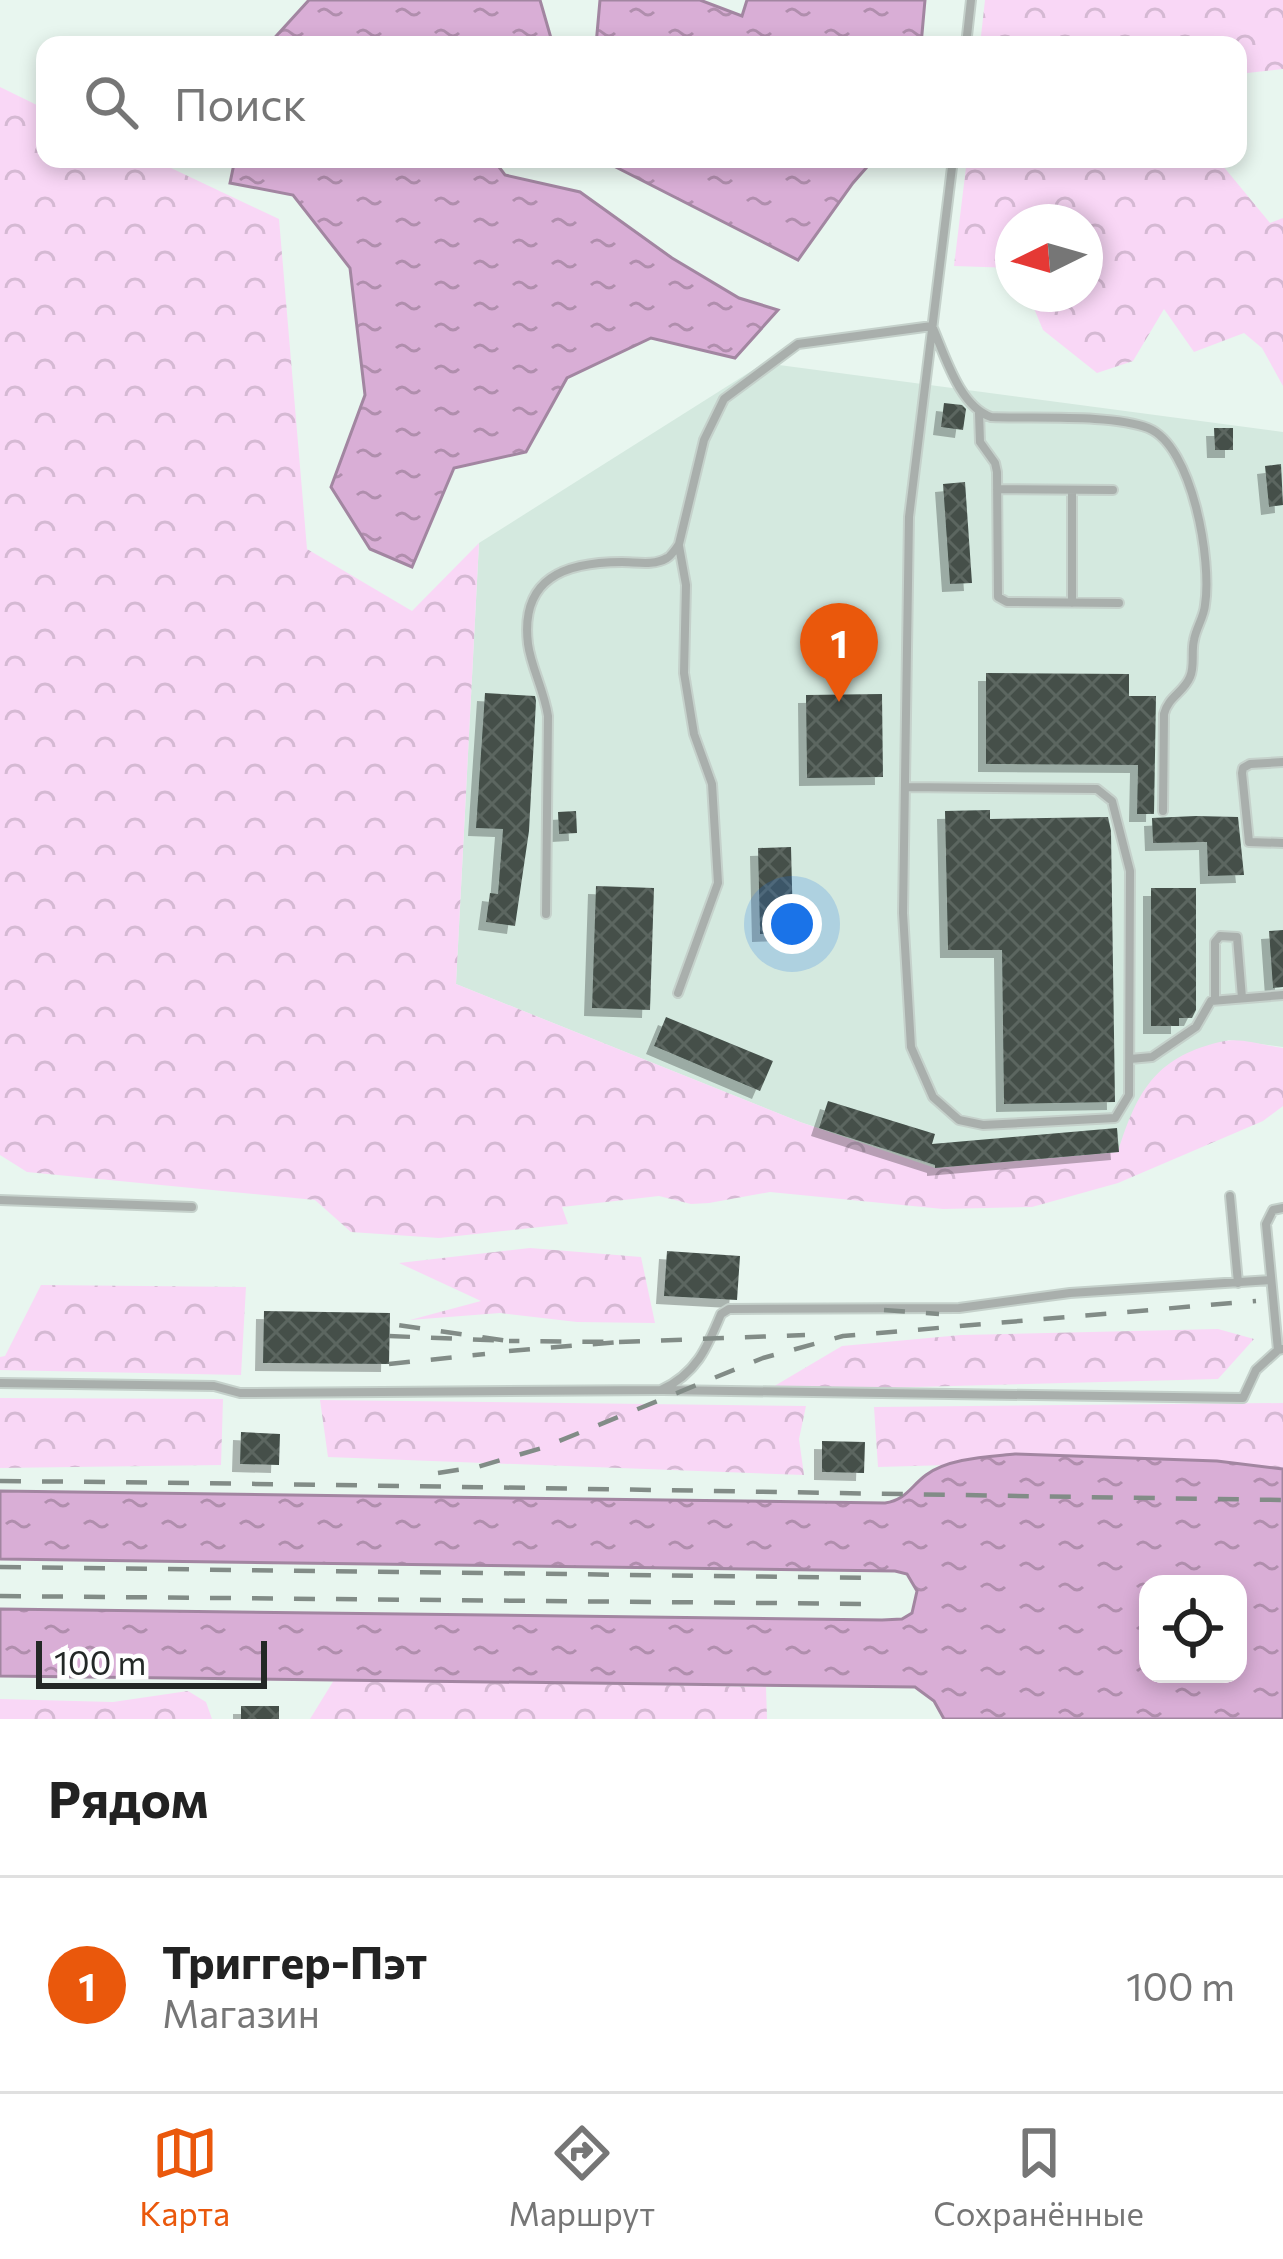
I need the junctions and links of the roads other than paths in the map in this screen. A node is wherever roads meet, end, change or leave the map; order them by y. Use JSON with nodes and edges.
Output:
{"nodes":[{"id":1,"x":971,"y":0,"type":"edge"},
{"id":2,"x":967,"y":36,"type":"edge"},
{"id":3,"x":952,"y":168,"type":"edge"},
{"id":4,"x":932,"y":326,"type":"junction"},
{"id":5,"x":980,"y":413,"type":"junction"},
{"id":6,"x":997,"y":489,"type":"junction"},
{"id":7,"x":1072,"y":490,"type":"junction"},
{"id":8,"x":1113,"y":490,"type":"dead end"},
{"id":9,"x":679,"y":544,"type":"junction"},
{"id":10,"x":1072,"y":603,"type":"junction"},
{"id":11,"x":1119,"y":603,"type":"dead end"},
{"id":12,"x":1283,"y":762,"type":"edge"},
{"id":13,"x":906,"y":787,"type":"junction"},
{"id":14,"x":1163,"y":811,"type":"dead end"},
{"id":15,"x":1283,"y":843,"type":"edge"},
{"id":16,"x":546,"y":914,"type":"dead end"},
{"id":17,"x":678,"y":993,"type":"dead end"},
{"id":18,"x":1283,"y":995,"type":"edge"},
{"id":19,"x":1242,"y":998,"type":"junction"},
{"id":20,"x":1215,"y":1000,"type":"junction"},
{"id":21,"x":1130,"y":1058,"type":"junction"},
{"id":22,"x":1230,"y":1196,"type":"dead end"},
{"id":23,"x":0,"y":1200,"type":"edge"},
{"id":24,"x":192,"y":1207,"type":"dead end"},
{"id":25,"x":1283,"y":1208,"type":"edge"},
{"id":26,"x":1271,"y":1280,"type":"junction"},
{"id":27,"x":1238,"y":1283,"type":"junction"},
{"id":28,"x":1280,"y":1349,"type":"edge"},
{"id":29,"x":0,"y":1383,"type":"edge"},
{"id":30,"x":661,"y":1390,"type":"junction"}],
"edges":[{"from":1,"to":2,"type":"lane"},
{"from":3,"to":4,"type":"lane"},
{"from":4,"to":5,"type":"lane"},
{"from":4,"to":9,"type":"lane"},
{"from":4,"to":13,"type":"lane"},
{"from":5,"to":6,"type":"lane"},
{"from":5,"to":14,"type":"lane"},
{"from":6,"to":7,"type":"lane"},
{"from":6,"to":10,"type":"lane"},
{"from":7,"to":8,"type":"lane"},
{"from":7,"to":10,"type":"lane"},
{"from":9,"to":16,"type":"lane"},
{"from":9,"to":17,"type":"lane"},
{"from":10,"to":11,"type":"lane"},
{"from":12,"to":15,"type":"lane"},
{"from":13,"to":21,"type":"lane"},
{"from":13,"to":21,"type":"lane"},
{"from":18,"to":19,"type":"lane"},
{"from":19,"to":20,"type":"lane"},
{"from":19,"to":20,"type":"lane"},
{"from":20,"to":21,"type":"lane"},
{"from":22,"to":27,"type":"lane"},
{"from":23,"to":24,"type":"lane"},
{"from":25,"to":26,"type":"lane"},
{"from":26,"to":27,"type":"lane"},
{"from":26,"to":28,"type":"lane"},
{"from":27,"to":30,"type":"lane"},
{"from":28,"to":30,"type":"lane"},
{"from":29,"to":30,"type":"lane"}]}
